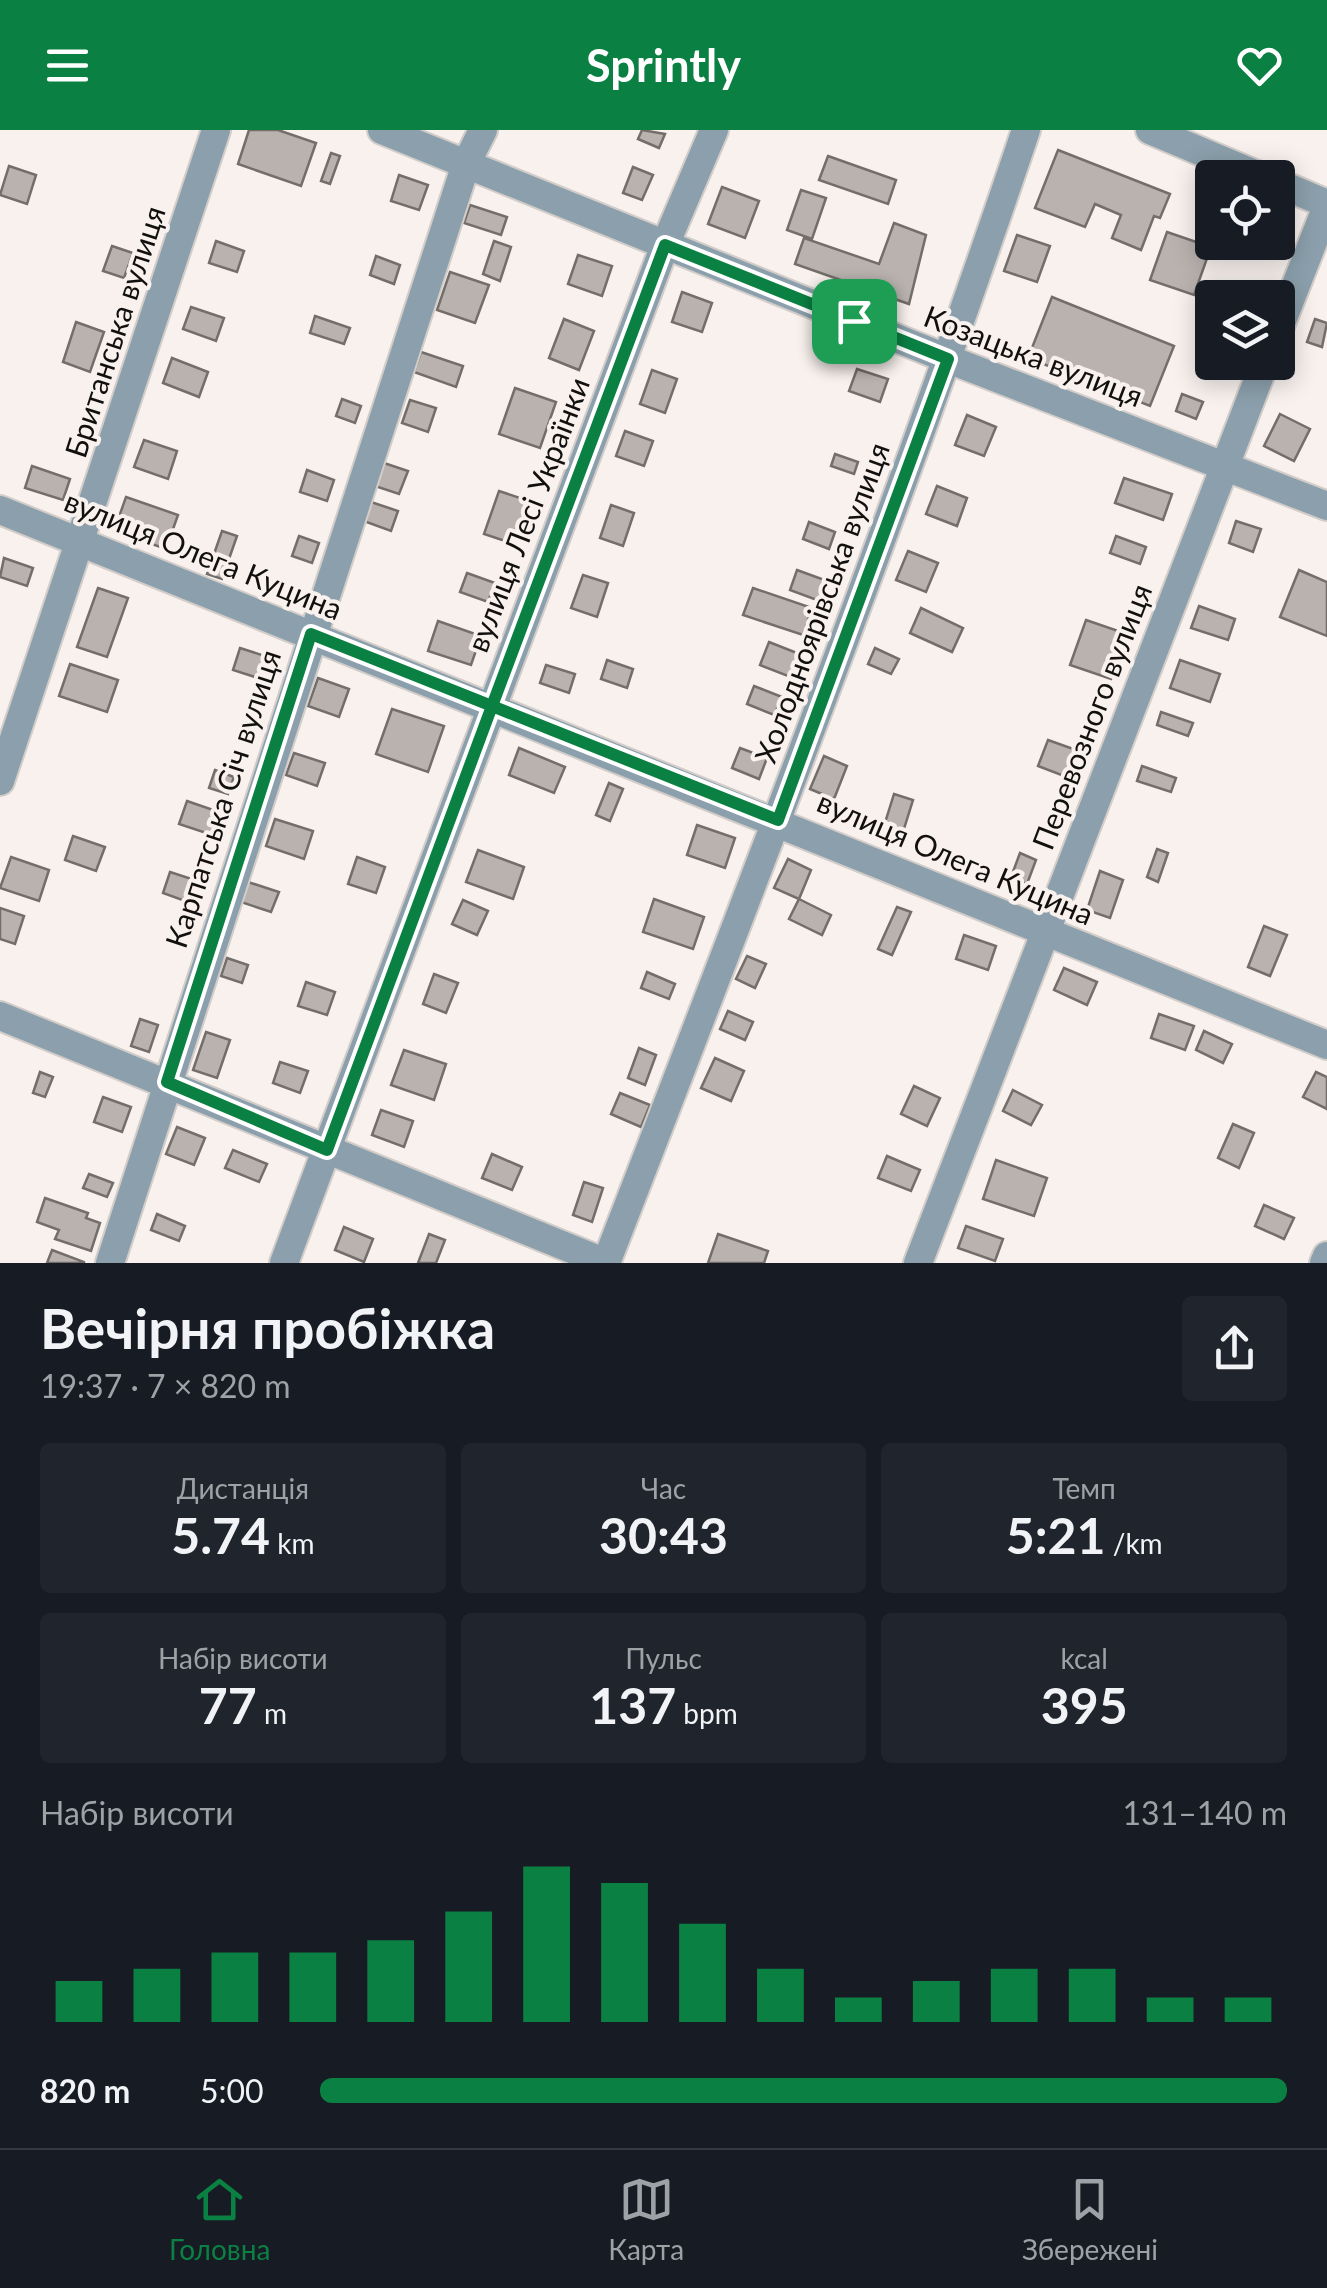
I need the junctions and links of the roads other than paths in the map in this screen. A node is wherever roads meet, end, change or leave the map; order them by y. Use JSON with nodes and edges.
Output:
{"nodes":[{"id":1,"x":216,"y":130,"type":"edge"},
{"id":2,"x":382,"y":130,"type":"edge"},
{"id":3,"x":484,"y":130,"type":"edge"},
{"id":4,"x":714,"y":130,"type":"edge"},
{"id":5,"x":1026,"y":130,"type":"edge"},
{"id":6,"x":1150,"y":130,"type":"edge"},
{"id":7,"x":1221,"y":160,"type":"edge"},
{"id":8,"x":466,"y":164,"type":"junction"},
{"id":9,"x":1295,"y":191,"type":"edge"},
{"id":10,"x":1327,"y":205,"type":"edge"},
{"id":11,"x":665,"y":245,"type":"junction"},
{"id":12,"x":1295,"y":287,"type":"edge"},
{"id":13,"x":948,"y":359,"type":"junction"},
{"id":14,"x":1258,"y":380,"type":"edge"},
{"id":15,"x":1224,"y":466,"type":"junction"},
{"id":16,"x":1327,"y":506,"type":"edge"},
{"id":17,"x":0,"y":510,"type":"edge"},
{"id":18,"x":82,"y":544,"type":"junction"},
{"id":19,"x":311,"y":634,"type":"junction"},
{"id":20,"x":492,"y":706,"type":"junction"},
{"id":21,"x":0,"y":781,"type":"edge"},
{"id":22,"x":778,"y":820,"type":"junction"},
{"id":23,"x":1045,"y":934,"type":"junction"},
{"id":24,"x":0,"y":1016,"type":"edge"},
{"id":25,"x":1327,"y":1045,"type":"edge"},
{"id":26,"x":167,"y":1082,"type":"junction"},
{"id":27,"x":327,"y":1150,"type":"junction"},
{"id":28,"x":1327,"y":1256,"type":"edge"},
{"id":29,"x":110,"y":1263,"type":"edge"},
{"id":30,"x":284,"y":1263,"type":"edge"},
{"id":31,"x":606,"y":1263,"type":"edge"},
{"id":32,"x":918,"y":1263,"type":"edge"},
{"id":33,"x":1324,"y":1263,"type":"edge"}],
"edges":[{"from":1,"to":18,"type":"street","name":"Британська вулиця"},
{"from":2,"to":8,"type":"street","name":"Козацька вулиця"},
{"from":3,"to":8,"type":"street","name":"Карпатська Січ вулиця"},
{"from":4,"to":11,"type":"street","name":"вулиця Лесі Українки"},
{"from":5,"to":13,"type":"street","name":"Холодноярівська вулиця"},
{"from":6,"to":7,"type":"street"},
{"from":8,"to":11,"type":"street","name":"Козацька вулиця"},
{"from":8,"to":19,"type":"street","name":"Карпатська Січ вулиця"},
{"from":9,"to":10,"type":"street"},
{"from":10,"to":12,"type":"street"},
{"from":11,"to":13,"type":"street","name":"Козацька вулиця"},
{"from":11,"to":20,"type":"street","name":"вулиця Лесі Українки"},
{"from":13,"to":15,"type":"street","name":"Козацька вулиця"},
{"from":13,"to":22,"type":"street","name":"Холодноярівська вулиця"},
{"from":14,"to":15,"type":"street","name":"Перевозного вулиця"},
{"from":15,"to":16,"type":"street","name":"Козацька вулиця"},
{"from":15,"to":23,"type":"street","name":"Перевозного вулиця"},
{"from":17,"to":18,"type":"street","name":"вулиця Олега Куцина"},
{"from":18,"to":19,"type":"street","name":"вулиця Олега Куцина"},
{"from":18,"to":21,"type":"street","name":"Британська вулиця"},
{"from":19,"to":20,"type":"street","name":"вулиця Олега Куцина"},
{"from":19,"to":26,"type":"street","name":"Карпатська Січ вулиця"},
{"from":20,"to":22,"type":"street","name":"вулиця Олега Куцина"},
{"from":20,"to":27,"type":"street","name":"вулиця Лесі Українки"},
{"from":22,"to":23,"type":"street","name":"вулиця Олега Куцина"},
{"from":22,"to":31,"type":"street","name":"Холодноярівська вулиця"},
{"from":23,"to":25,"type":"street","name":"вулиця Олега Куцина"},
{"from":23,"to":32,"type":"street","name":"Перевозного вулиця"},
{"from":24,"to":26,"type":"street"},
{"from":26,"to":27,"type":"street"},
{"from":26,"to":29,"type":"street","name":"Карпатська Січ вулиця"},
{"from":27,"to":30,"type":"street","name":"вулиця Лесі Українки"},
{"from":27,"to":31,"type":"street"},
{"from":28,"to":33,"type":"street"}]}
